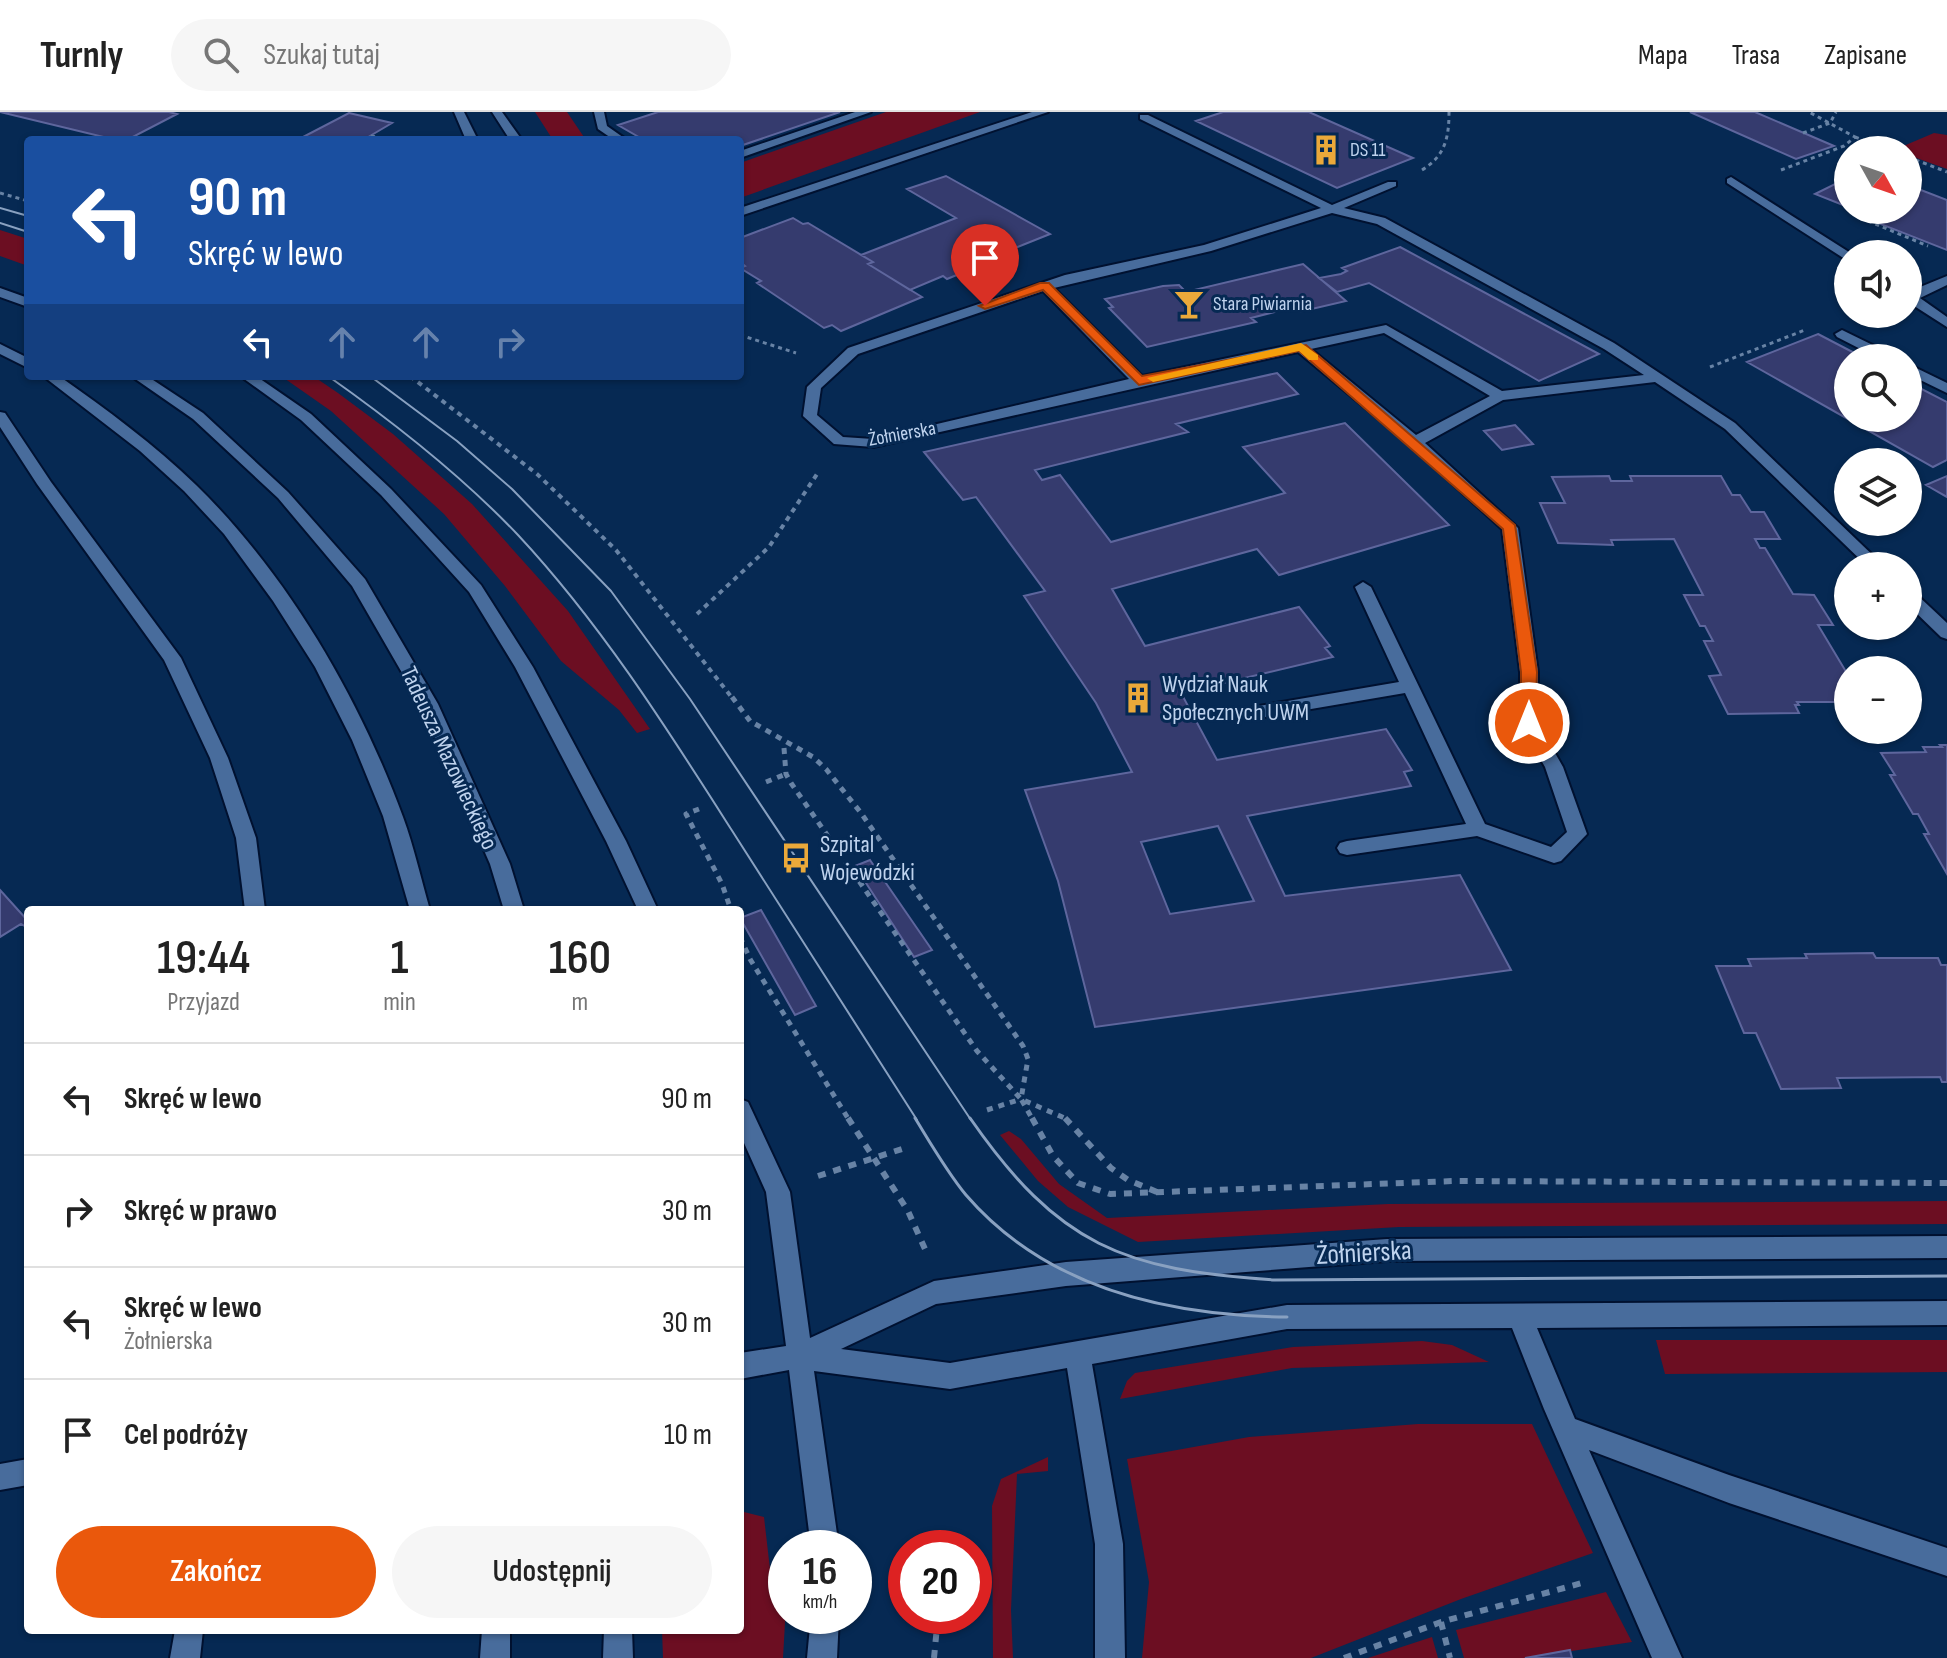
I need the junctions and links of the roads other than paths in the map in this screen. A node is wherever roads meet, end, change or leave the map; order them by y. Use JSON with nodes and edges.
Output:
{"nodes":[{"id":1,"x":459,"y":112,"type":"edge"},
{"id":2,"x":497,"y":112,"type":"edge"},
{"id":3,"x":600,"y":112,"type":"edge"},
{"id":4,"x":866,"y":112,"type":"edge"},
{"id":5,"x":1043,"y":112,"type":"edge"},
{"id":6,"x":1144,"y":117,"type":"dead end"},
{"id":7,"x":470,"y":136,"type":"edge"},
{"id":8,"x":513,"y":136,"type":"edge"},
{"id":9,"x":615,"y":136,"type":"edge"},
{"id":10,"x":744,"y":154,"type":"edge"},
{"id":11,"x":1731,"y":181,"type":"dead end"},
{"id":12,"x":1392,"y":184,"type":"dead end"},
{"id":13,"x":1332,"y":209,"type":"junction"},
{"id":14,"x":744,"y":211,"type":"edge"},
{"id":15,"x":1834,"y":248,"type":"edge"},
{"id":16,"x":1947,"y":280,"type":"edge"},
{"id":17,"x":1045,"y":286,"type":"junction"},
{"id":18,"x":1922,"y":291,"type":"edge"},
{"id":19,"x":0,"y":292,"type":"edge"},
{"id":20,"x":24,"y":301,"type":"edge"},
{"id":21,"x":1922,"y":306,"type":"edge"},
{"id":22,"x":1947,"y":323,"type":"edge"},
{"id":23,"x":1842,"y":334,"type":"dead end"},
{"id":24,"x":1861,"y":344,"type":"edge"},
{"id":25,"x":1301,"y":347,"type":"junction"},
{"id":26,"x":0,"y":348,"type":"edge"},
{"id":27,"x":24,"y":362,"type":"edge"},
{"id":28,"x":1922,"y":376,"type":"edge"},
{"id":29,"x":1657,"y":378,"type":"junction"},
{"id":30,"x":55,"y":380,"type":"edge"},
{"id":31,"x":144,"y":380,"type":"edge"},
{"id":32,"x":253,"y":380,"type":"edge"},
{"id":33,"x":1139,"y":381,"type":"junction"},
{"id":34,"x":1947,"y":389,"type":"edge"},
{"id":35,"x":1500,"y":396,"type":"junction"},
{"id":36,"x":0,"y":416,"type":"edge"},
{"id":37,"x":1415,"y":442,"type":"junction"},
{"id":38,"x":1861,"y":552,"type":"edge"},
{"id":39,"x":1363,"y":587,"type":"dead end"},
{"id":40,"x":1922,"y":609,"type":"edge"},
{"id":41,"x":1947,"y":633,"type":"edge"},
{"id":42,"x":1412,"y":686,"type":"junction"},
{"id":43,"x":1253,"y":713,"type":"dead end"},
{"id":44,"x":1478,"y":829,"type":"junction"},
{"id":45,"x":1347,"y":848,"type":"dead end"},
{"id":46,"x":254,"y":906,"type":"edge"},
{"id":47,"x":419,"y":906,"type":"edge"},
{"id":48,"x":513,"y":906,"type":"edge"},
{"id":49,"x":646,"y":906,"type":"edge"},
{"id":50,"x":744,"y":1118,"type":"edge"},
{"id":51,"x":1947,"y":1247,"type":"edge"},
{"id":52,"x":1947,"y":1313,"type":"edge"},
{"id":53,"x":1520,"y":1315,"type":"junction"},
{"id":54,"x":1077,"y":1352,"type":"junction"},
{"id":55,"x":798,"y":1356,"type":"junction"},
{"id":56,"x":744,"y":1365,"type":"edge"},
{"id":57,"x":1567,"y":1429,"type":"junction"},
{"id":58,"x":24,"y":1473,"type":"edge"},
{"id":59,"x":0,"y":1477,"type":"edge"},
{"id":60,"x":822,"y":1530,"type":"edge"},
{"id":61,"x":1947,"y":1562,"type":"edge"},
{"id":62,"x":188,"y":1634,"type":"edge"},
{"id":63,"x":496,"y":1634,"type":"edge"},
{"id":64,"x":618,"y":1634,"type":"edge"},
{"id":65,"x":824,"y":1634,"type":"edge"},
{"id":66,"x":185,"y":1658,"type":"edge"},
{"id":67,"x":495,"y":1658,"type":"edge"},
{"id":68,"x":618,"y":1658,"type":"edge"},
{"id":69,"x":822,"y":1658,"type":"edge"},
{"id":70,"x":1110,"y":1658,"type":"edge"},
{"id":71,"x":1667,"y":1658,"type":"edge"}],
"edges":[{"from":1,"to":7,"type":"street"},
{"from":2,"to":8,"type":"street"},
{"from":3,"to":9,"type":"street"},
{"from":4,"to":10,"type":"street"},
{"from":5,"to":14,"type":"street"},
{"from":6,"to":13,"type":"street"},
{"from":11,"to":15,"type":"street"},
{"from":12,"to":13,"type":"street","name":"Żołnierska"},
{"from":13,"to":17,"type":"street","name":"Żołnierska"},
{"from":13,"to":29,"type":"street"},
{"from":16,"to":18,"type":"street"},
{"from":17,"to":33,"type":"street"},
{"from":17,"to":33,"type":"street","name":"Żołnierska"},
{"from":19,"to":20,"type":"street"},
{"from":21,"to":22,"type":"street"},
{"from":23,"to":24,"type":"street"},
{"from":25,"to":33,"type":"street","name":"Żołnierska"},
{"from":25,"to":35,"type":"street","name":"Żołnierska"},
{"from":25,"to":37,"type":"street"},
{"from":26,"to":27,"type":"street"},
{"from":28,"to":34,"type":"street"},
{"from":29,"to":35,"type":"street"},
{"from":29,"to":38,"type":"street"},
{"from":30,"to":47,"type":"street"},
{"from":31,"to":48,"type":"street","name":"Tadeusza Mazowieckiego"},
{"from":32,"to":49,"type":"street"},
{"from":35,"to":37,"type":"street"},
{"from":36,"to":46,"type":"street"},
{"from":37,"to":44,"type":"street"},
{"from":39,"to":42,"type":"street"},
{"from":40,"to":41,"type":"street"},
{"from":42,"to":43,"type":"street"},
{"from":42,"to":44,"type":"street"},
{"from":44,"to":45,"type":"street"},
{"from":50,"to":55,"type":"street"},
{"from":51,"to":55,"type":"street","name":"Żołnierska"},
{"from":52,"to":53,"type":"street","name":"Żołnierska"},
{"from":53,"to":54,"type":"street","name":"Żołnierska"},
{"from":53,"to":57,"type":"street"},
{"from":54,"to":55,"type":"street","name":"Żołnierska"},
{"from":54,"to":70,"type":"street"},
{"from":55,"to":56,"type":"street","name":"Żołnierska"},
{"from":55,"to":60,"type":"street"},
{"from":57,"to":61,"type":"street"},
{"from":57,"to":71,"type":"street"},
{"from":58,"to":59,"type":"street"},
{"from":62,"to":66,"type":"street"},
{"from":63,"to":67,"type":"street"},
{"from":64,"to":68,"type":"street"},
{"from":65,"to":69,"type":"street"}]}
